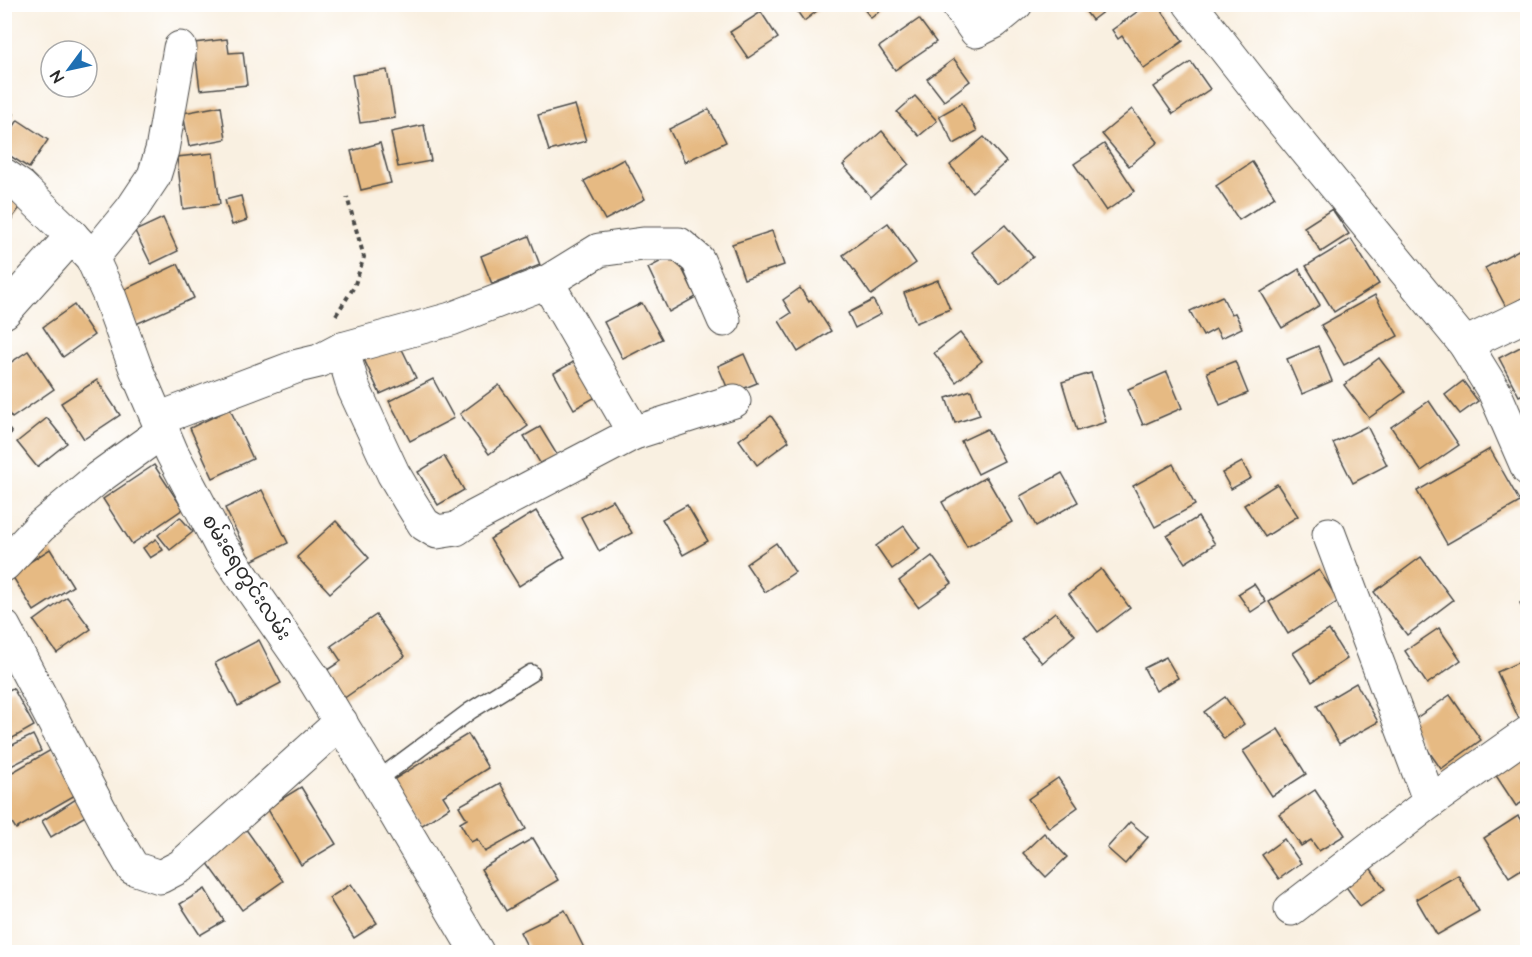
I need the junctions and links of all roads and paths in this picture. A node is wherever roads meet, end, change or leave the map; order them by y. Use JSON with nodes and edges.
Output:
{"nodes":[{"id":1,"x":957,"y":4,"type":"edge"},
{"id":2,"x":1016,"y":4,"type":"edge"},
{"id":3,"x":1190,"y":4,"type":"edge"},
{"id":4,"x":180,"y":48,"type":"dead end"},
{"id":5,"x":4,"y":175,"type":"edge"},
{"id":6,"x":346,"y":197,"type":"dead end"},
{"id":7,"x":82,"y":247,"type":"junction"},
{"id":8,"x":547,"y":282,"type":"junction"},
{"id":9,"x":4,"y":312,"type":"edge"},
{"id":10,"x":1527,"y":314,"type":"edge"},
{"id":11,"x":724,"y":320,"type":"dead end"},
{"id":12,"x":1465,"y":344,"type":"junction"},
{"id":13,"x":331,"y":355,"type":"junction"},
{"id":14,"x":734,"y":401,"type":"dead end"},
{"id":15,"x":160,"y":425,"type":"junction"},
{"id":16,"x":634,"y":433,"type":"junction"},
{"id":17,"x":1527,"y":469,"type":"edge"},
{"id":18,"x":1329,"y":534,"type":"dead end"},
{"id":19,"x":4,"y":565,"type":"edge"},
{"id":20,"x":4,"y":627,"type":"edge"},
{"id":21,"x":531,"y":673,"type":"dead end"},
{"id":22,"x":341,"y":722,"type":"junction"},
{"id":23,"x":1527,"y":733,"type":"edge"},
{"id":24,"x":376,"y":781,"type":"junction"},
{"id":25,"x":1430,"y":802,"type":"junction"},
{"id":26,"x":1291,"y":909,"type":"dead end"},
{"id":27,"x":477,"y":952,"type":"edge"}],
"edges":[{"from":1,"to":2,"type":"street"},
{"from":3,"to":12,"type":"street"},
{"from":4,"to":7,"type":"street"},
{"from":5,"to":7,"type":"street","name":"စမ်းရေတွင်းလမ်း"},
{"from":6,"to":13,"type":"path"},
{"from":7,"to":9,"type":"street"},
{"from":7,"to":15,"type":"street","name":"စမ်းရေတွင်းလမ်း"},
{"from":8,"to":11,"type":"street"},
{"from":8,"to":13,"type":"street"},
{"from":8,"to":16,"type":"street"},
{"from":10,"to":12,"type":"street"},
{"from":12,"to":17,"type":"street"},
{"from":13,"to":15,"type":"street"},
{"from":13,"to":16,"type":"street"},
{"from":14,"to":16,"type":"street"},
{"from":15,"to":19,"type":"street"},
{"from":15,"to":22,"type":"street","name":"စမ်းရေတွင်းလမ်း"},
{"from":18,"to":25,"type":"street"},
{"from":20,"to":22,"type":"street"},
{"from":21,"to":24,"type":"lane"},
{"from":22,"to":24,"type":"street","name":"စမ်းရေတွင်းလမ်း"},
{"from":23,"to":25,"type":"street"},
{"from":24,"to":27,"type":"street","name":"စမ်းရေတွင်းလမ်း"},
{"from":25,"to":26,"type":"street"}]}
